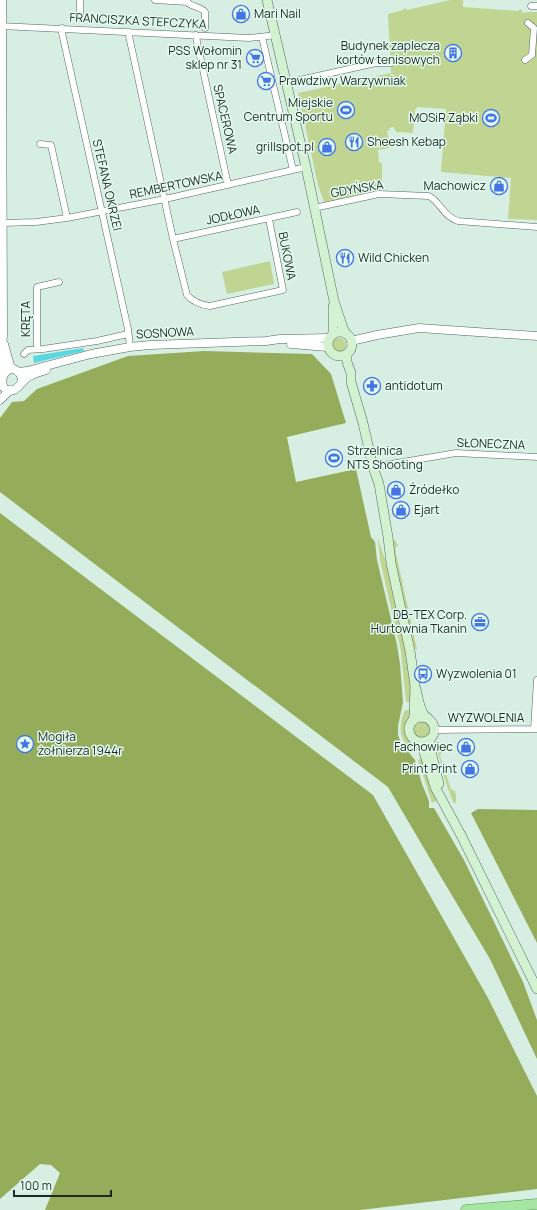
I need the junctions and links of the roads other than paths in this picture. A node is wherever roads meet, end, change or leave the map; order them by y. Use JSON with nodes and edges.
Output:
{"nodes":[{"id":1,"x":2,"y":0,"type":"edge"},
{"id":2,"x":80,"y":0,"type":"edge"},
{"id":3,"x":155,"y":0,"type":"edge"},
{"id":4,"x":267,"y":0,"type":"edge"},
{"id":5,"x":187,"y":1,"type":"edge"},
{"id":6,"x":80,"y":18,"type":"dead end"},
{"id":7,"x":528,"y":23,"type":"dead end"},
{"id":8,"x":1,"y":26,"type":"edge"},
{"id":9,"x":62,"y":28,"type":"junction"},
{"id":10,"x":205,"y":28,"type":"dead end"},
{"id":11,"x":129,"y":32,"type":"junction"},
{"id":12,"x":196,"y":35,"type":"junction"},
{"id":13,"x":276,"y":35,"type":"junction"},
{"id":14,"x":262,"y":37,"type":"junction"},
{"id":15,"x":525,"y":60,"type":"dead end"},
{"id":16,"x":391,"y":63,"type":"dead end"},
{"id":17,"x":286,"y":83,"type":"junction"},
{"id":18,"x":40,"y":144,"type":"dead end"},
{"id":19,"x":306,"y":167,"type":"junction"},
{"id":20,"x":293,"y":170,"type":"junction"},
{"id":21,"x":228,"y":185,"type":"junction"},
{"id":22,"x":1,"y":187,"type":"edge"},
{"id":23,"x":165,"y":199,"type":"junction"},
{"id":24,"x":314,"y":208,"type":"junction"},
{"id":25,"x":102,"y":212,"type":"junction"},
{"id":26,"x":298,"y":212,"type":"dead end"},
{"id":27,"x":67,"y":218,"type":"junction"},
{"id":28,"x":269,"y":219,"type":"junction"},
{"id":29,"x":3,"y":223,"type":"junction"},
{"id":30,"x":537,"y":227,"type":"edge"},
{"id":31,"x":173,"y":239,"type":"junction"},
{"id":32,"x":59,"y":282,"type":"dead end"},
{"id":33,"x":334,"y":301,"type":"junction"},
{"id":34,"x":128,"y":334,"type":"junction"},
{"id":35,"x":3,"y":335,"type":"junction"},
{"id":36,"x":537,"y":336,"type":"edge"},
{"id":37,"x":349,"y":338,"type":"junction"},
{"id":38,"x":330,"y":340,"type":"junction"},
{"id":39,"x":130,"y":347,"type":"junction"},
{"id":40,"x":37,"y":349,"type":"junction"},
{"id":41,"x":24,"y":354,"type":"dead end"},
{"id":42,"x":347,"y":354,"type":"junction"},
{"id":43,"x":334,"y":355,"type":"junction"},
{"id":44,"x":67,"y":361,"type":"junction"},
{"id":45,"x":15,"y":370,"type":"junction"},
{"id":46,"x":3,"y":373,"type":"junction"},
{"id":47,"x":351,"y":382,"type":"junction"},
{"id":48,"x":21,"y":383,"type":"junction"},
{"id":49,"x":1,"y":387,"type":"edge"},
{"id":50,"x":10,"y":390,"type":"junction"},
{"id":51,"x":0,"y":400,"type":"edge"},
{"id":52,"x":537,"y":457,"type":"edge"},
{"id":53,"x":373,"y":467,"type":"junction"},
{"id":54,"x":537,"y":680,"type":"edge"},
{"id":55,"x":415,"y":686,"type":"junction"},
{"id":56,"x":428,"y":718,"type":"junction"},
{"id":57,"x":412,"y":722,"type":"junction"},
{"id":58,"x":536,"y":729,"type":"edge"},
{"id":59,"x":435,"y":730,"type":"junction"},
{"id":60,"x":430,"y":739,"type":"junction"},
{"id":61,"x":417,"y":741,"type":"junction"},
{"id":62,"x":443,"y":801,"type":"junction"},
{"id":63,"x":537,"y":989,"type":"edge"},
{"id":64,"x":537,"y":1204,"type":"edge"},
{"id":65,"x":466,"y":1210,"type":"edge"}],
"edges":[{"from":1,"to":8,"type":"street"},
{"from":2,"to":6,"type":"street"},
{"from":3,"to":5,"type":"street"},
{"from":4,"to":13,"type":"main road"},
{"from":5,"to":10,"type":"street"},
{"from":7,"to":15,"type":"street"},
{"from":8,"to":9,"type":"street","name":"FRANCISZKA STEFCZYKA"},
{"from":8,"to":22,"type":"street"},
{"from":9,"to":11,"type":"street","name":"FRANCISZKA STEFCZYKA"},
{"from":9,"to":25,"type":"street","name":"STEFANA OKRZEI"},
{"from":11,"to":12,"type":"street","name":"FRANCISZKA STEFCZYKA"},
{"from":11,"to":23,"type":"street"},
{"from":12,"to":14,"type":"street","name":"FRANCISZKA STEFCZYKA"},
{"from":12,"to":21,"type":"street","name":"SPACEROWA"},
{"from":13,"to":14,"type":"street","name":"FRANCISZKA STEFCZYKA"},
{"from":13,"to":17,"type":"main road"},
{"from":14,"to":20,"type":"street"},
{"from":16,"to":17,"type":"street"},
{"from":17,"to":19,"type":"main road"},
{"from":18,"to":27,"type":"street"},
{"from":19,"to":20,"type":"street","name":"REMBERTOWSKA"},
{"from":19,"to":24,"type":"main road"},
{"from":20,"to":21,"type":"street","name":"REMBERTOWSKA"},
{"from":21,"to":23,"type":"street","name":"REMBERTOWSKA"},
{"from":22,"to":29,"type":"street"},
{"from":23,"to":25,"type":"street","name":"REMBERTOWSKA"},
{"from":23,"to":31,"type":"street"},
{"from":24,"to":30,"type":"street","name":"GDYŃSKA"},
{"from":24,"to":33,"type":"main road"},
{"from":25,"to":27,"type":"street","name":"REMBERTOWSKA"},
{"from":25,"to":34,"type":"street","name":"STEFANA OKRZEI"},
{"from":26,"to":28,"type":"street","name":"JODŁOWA"},
{"from":27,"to":29,"type":"street","name":"REMBERTOWSKA"},
{"from":28,"to":31,"type":"street","name":"JODŁOWA"},
{"from":28,"to":31,"type":"street","name":"BUKOWA"},
{"from":29,"to":35,"type":"street"},
{"from":32,"to":40,"type":"street","name":"KRĘTA"},
{"from":33,"to":37,"type":"main road"},
{"from":33,"to":38,"type":"main road"},
{"from":34,"to":39,"type":"street","name":"STEFANA OKRZEI"},
{"from":34,"to":40,"type":"street","name":"SOSNOWA"},
{"from":35,"to":45,"type":"street"},
{"from":35,"to":46,"type":"street"},
{"from":36,"to":37,"type":"street"},
{"from":37,"to":38,"type":"main road"},
{"from":37,"to":42,"type":"main road"},
{"from":38,"to":39,"type":"street","name":"SOSNOWA"},
{"from":38,"to":43,"type":"main road"},
{"from":39,"to":44,"type":"street","name":"SOSNOWA"},
{"from":40,"to":41,"type":"street","name":"SOSNOWA"},
{"from":42,"to":43,"type":"main road"},
{"from":42,"to":47,"type":"main road"},
{"from":43,"to":47,"type":"main road"},
{"from":44,"to":45,"type":"street","name":"SOSNOWA"},
{"from":44,"to":48,"type":"street","name":"SOSNOWA"},
{"from":45,"to":46,"type":"street"},
{"from":45,"to":48,"type":"street"},
{"from":46,"to":49,"type":"street"},
{"from":47,"to":53,"type":"main road"},
{"from":48,"to":50,"type":"street"},
{"from":49,"to":50,"type":"street"},
{"from":50,"to":51,"type":"street"},
{"from":52,"to":53,"type":"street","name":"SŁONECZNA"},
{"from":53,"to":55,"type":"main road"},
{"from":54,"to":58,"type":"street"},
{"from":55,"to":56,"type":"main road"},
{"from":55,"to":57,"type":"main road"},
{"from":56,"to":57,"type":"main road"},
{"from":56,"to":59,"type":"main road"},
{"from":57,"to":61,"type":"main road"},
{"from":58,"to":59,"type":"street","name":"WYZWOLENIA"},
{"from":59,"to":60,"type":"main road"},
{"from":60,"to":61,"type":"main road"},
{"from":60,"to":62,"type":"main road"},
{"from":61,"to":62,"type":"main road"},
{"from":62,"to":63,"type":"main road"},
{"from":64,"to":65,"type":"main road"}]}
